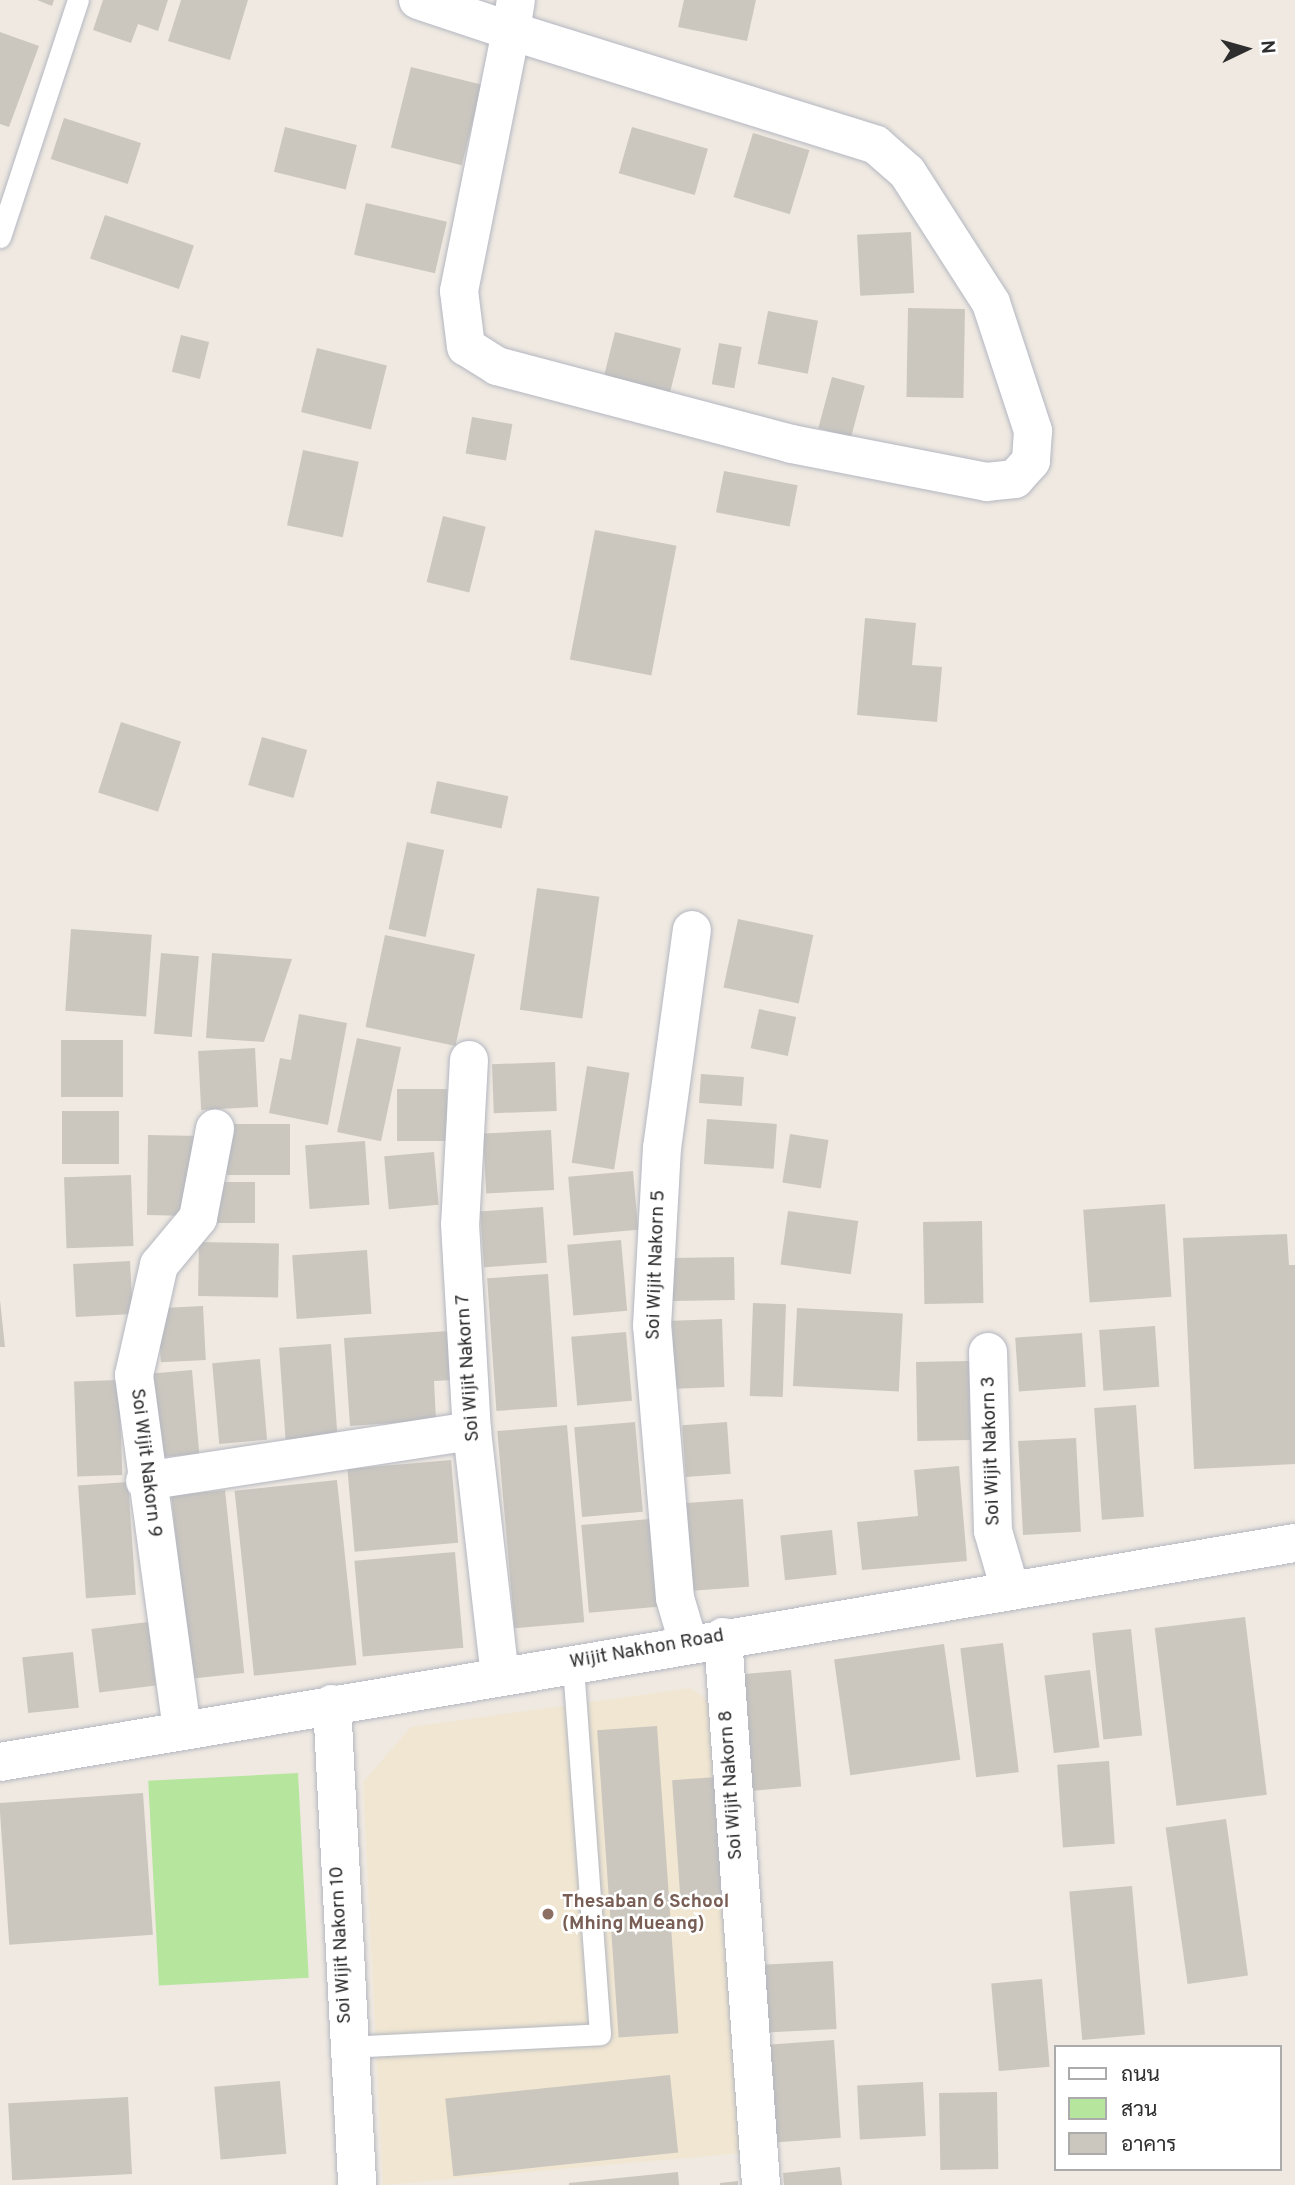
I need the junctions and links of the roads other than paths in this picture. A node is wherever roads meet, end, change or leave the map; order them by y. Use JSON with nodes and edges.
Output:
{"nodes":[{"id":1,"x":78,"y":0,"type":"edge"},
{"id":2,"x":418,"y":0,"type":"edge"},
{"id":3,"x":513,"y":15,"type":"edge"},
{"id":4,"x":0,"y":237,"type":"edge"},
{"id":5,"x":692,"y":930,"type":"dead end"},
{"id":6,"x":469,"y":1060,"type":"dead end"},
{"id":7,"x":215,"y":1129,"type":"dead end"},
{"id":8,"x":988,"y":1352,"type":"dead end"},
{"id":9,"x":472,"y":1430,"type":"junction"},
{"id":10,"x":145,"y":1481,"type":"junction"},
{"id":11,"x":1295,"y":1543,"type":"edge"},
{"id":12,"x":1010,"y":1589,"type":"junction"},
{"id":13,"x":705,"y":1639,"type":"junction"},
{"id":14,"x":573,"y":1662,"type":"junction"},
{"id":15,"x":500,"y":1675,"type":"junction"},
{"id":16,"x":331,"y":1704,"type":"junction"},
{"id":17,"x":183,"y":1730,"type":"junction"},
{"id":18,"x":0,"y":1762,"type":"edge"},
{"id":19,"x":346,"y":2047,"type":"junction"},
{"id":20,"x":357,"y":2185,"type":"edge"},
{"id":21,"x":761,"y":2185,"type":"edge"}],
"edges":[{"from":1,"to":4,"type":"lane"},
{"from":2,"to":3,"type":"street"},
{"from":3,"to":3,"type":"street"},
{"from":5,"to":13,"type":"street","name":"Soi Wijit Nakorn 5"},
{"from":6,"to":9,"type":"street","name":"Soi Wijit Nakorn 7"},
{"from":7,"to":10,"type":"street","name":"Soi Wijit Nakorn 9"},
{"from":8,"to":12,"type":"street","name":"Soi Wijit Nakorn 3"},
{"from":9,"to":10,"type":"street"},
{"from":9,"to":15,"type":"street","name":"Soi Wijit Nakorn 7"},
{"from":10,"to":17,"type":"street","name":"Soi Wijit Nakorn 9"},
{"from":11,"to":12,"type":"street","name":"Wijit Nakhon Road"},
{"from":12,"to":13,"type":"street","name":"Wijit Nakhon Road"},
{"from":13,"to":14,"type":"street","name":"Wijit Nakhon Road"},
{"from":13,"to":21,"type":"street","name":"Soi Wijit Nakorn 8"},
{"from":14,"to":15,"type":"street","name":"Wijit Nakhon Road"},
{"from":14,"to":19,"type":"lane"},
{"from":15,"to":16,"type":"street","name":"Wijit Nakhon Road"},
{"from":16,"to":17,"type":"street","name":"Wijit Nakhon Road"},
{"from":16,"to":19,"type":"street","name":"Soi Wijit Nakorn 10"},
{"from":17,"to":18,"type":"street","name":"Wijit Nakhon Road"},
{"from":19,"to":20,"type":"street","name":"Soi Wijit Nakorn 10"}]}
